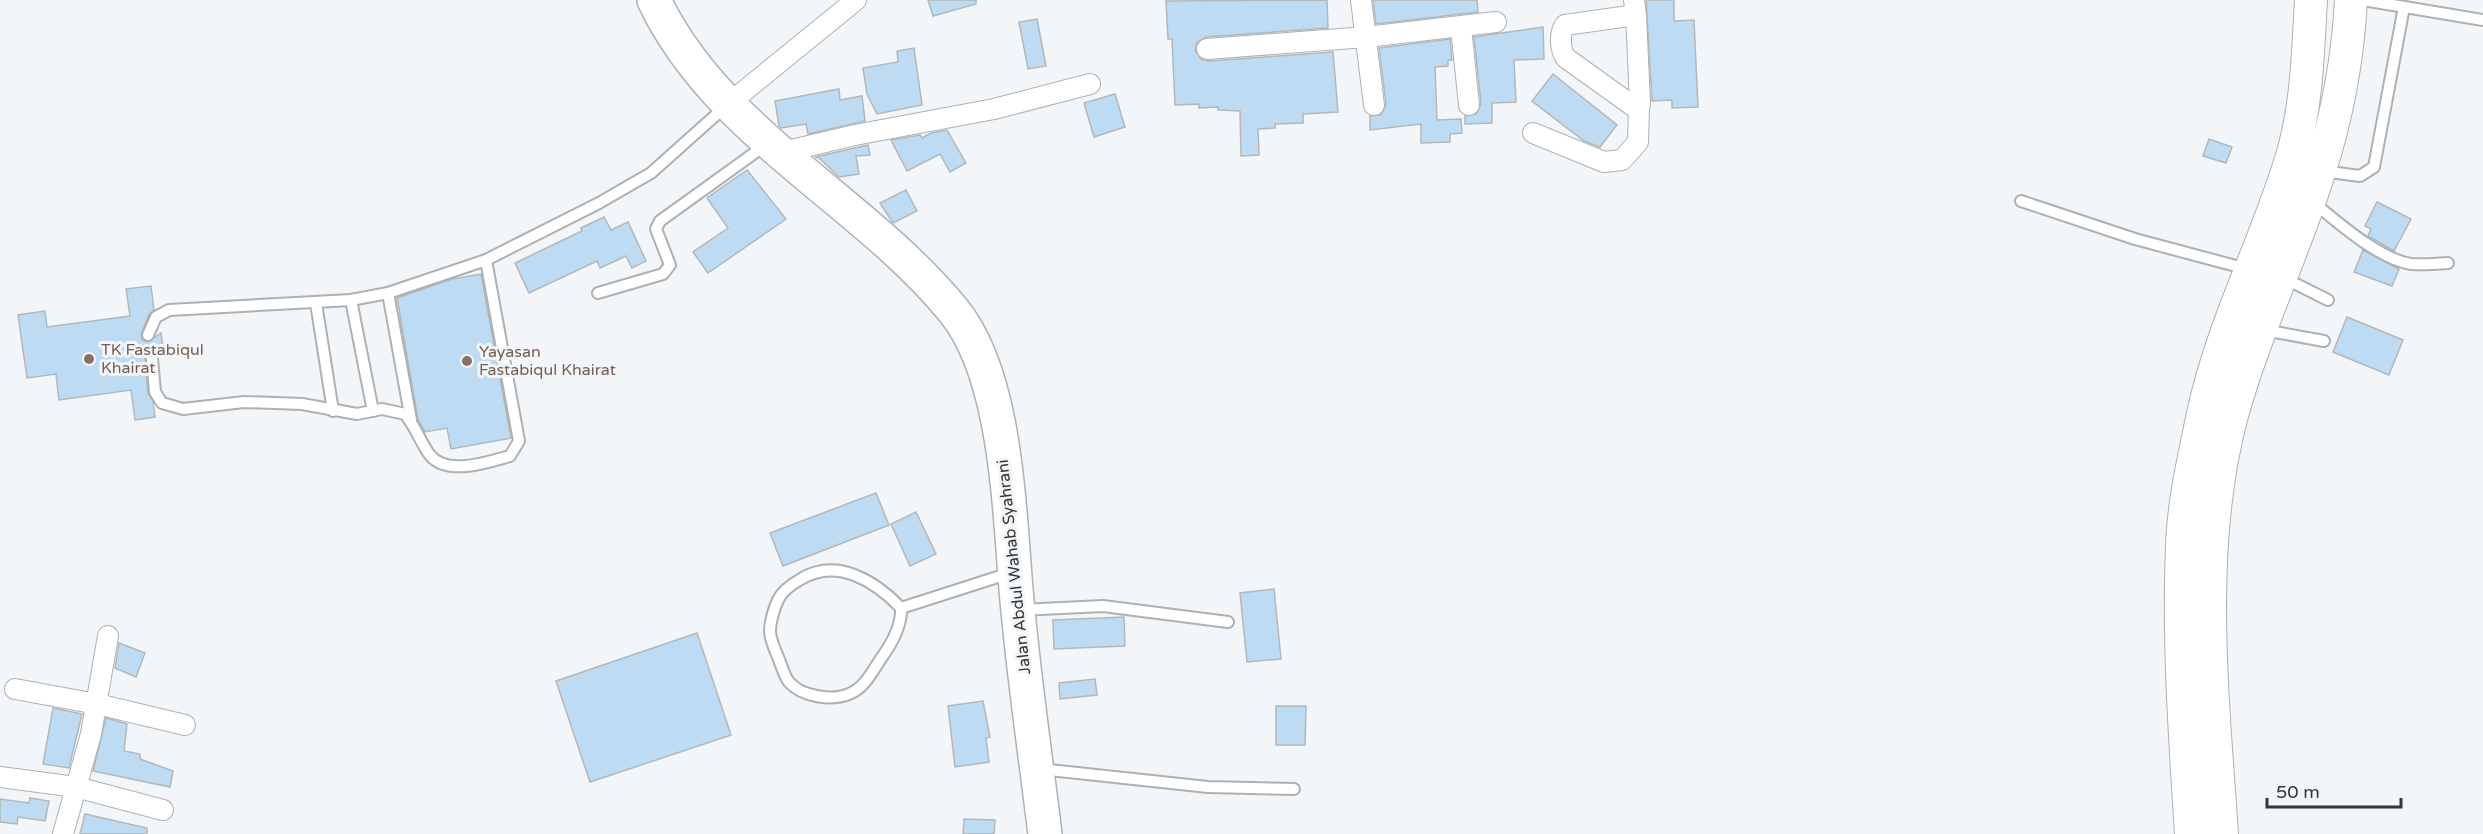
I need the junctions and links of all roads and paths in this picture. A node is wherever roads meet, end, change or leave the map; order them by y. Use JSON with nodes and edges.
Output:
{"nodes":[{"id":1,"x":654,"y":0,"type":"edge"},
{"id":2,"x":856,"y":0,"type":"edge"},
{"id":3,"x":1361,"y":0,"type":"edge"},
{"id":4,"x":2311,"y":0,"type":"edge"},
{"id":5,"x":2351,"y":0,"type":"edge"},
{"id":6,"x":2363,"y":0,"type":"edge"},
{"id":7,"x":1635,"y":7,"type":"edge"},
{"id":8,"x":2404,"y":7,"type":"junction"},
{"id":9,"x":2483,"y":20,"type":"edge"},
{"id":10,"x":1496,"y":22,"type":"dead end"},
{"id":11,"x":1461,"y":28,"type":"junction"},
{"id":12,"x":1366,"y":37,"type":"junction"},
{"id":13,"x":1207,"y":49,"type":"dead end"},
{"id":14,"x":1090,"y":84,"type":"dead end"},
{"id":15,"x":727,"y":105,"type":"junction"},
{"id":16,"x":1374,"y":105,"type":"dead end"},
{"id":17,"x":1469,"y":105,"type":"dead end"},
{"id":18,"x":1639,"y":108,"type":"junction"},
{"id":19,"x":1533,"y":133,"type":"dead end"},
{"id":20,"x":777,"y":147,"type":"junction"},
{"id":21,"x":2320,"y":171,"type":"junction"},
{"id":22,"x":2310,"y":200,"type":"junction"},
{"id":23,"x":2021,"y":201,"type":"dead end"},
{"id":24,"x":486,"y":260,"type":"junction"},
{"id":25,"x":2448,"y":263,"type":"dead end"},
{"id":26,"x":2265,"y":273,"type":"junction"},
{"id":27,"x":387,"y":293,"type":"junction"},
{"id":28,"x":598,"y":293,"type":"dead end"},
{"id":29,"x":351,"y":300,"type":"junction"},
{"id":30,"x":2328,"y":300,"type":"dead end"},
{"id":31,"x":316,"y":303,"type":"junction"},
{"id":32,"x":2261,"y":329,"type":"junction"},
{"id":33,"x":148,"y":335,"type":"dead end"},
{"id":34,"x":2324,"y":341,"type":"dead end"},
{"id":35,"x":152,"y":358,"type":"dead end"},
{"id":36,"x":333,"y":411,"type":"junction"},
{"id":37,"x":373,"y":411,"type":"junction"},
{"id":38,"x":411,"y":421,"type":"junction"},
{"id":39,"x":1015,"y":571,"type":"junction"},
{"id":40,"x":901,"y":608,"type":"junction"},
{"id":41,"x":1018,"y":610,"type":"junction"},
{"id":42,"x":1228,"y":622,"type":"dead end"},
{"id":43,"x":108,"y":636,"type":"dead end"},
{"id":44,"x":15,"y":689,"type":"dead end"},
{"id":45,"x":97,"y":704,"type":"junction"},
{"id":46,"x":185,"y":725,"type":"dead end"},
{"id":47,"x":1037,"y":768,"type":"junction"},
{"id":48,"x":0,"y":777,"type":"edge"},
{"id":49,"x":76,"y":787,"type":"junction"},
{"id":50,"x":1294,"y":789,"type":"dead end"},
{"id":51,"x":163,"y":810,"type":"dead end"},
{"id":52,"x":63,"y":834,"type":"edge"},
{"id":53,"x":1044,"y":834,"type":"edge"},
{"id":54,"x":2191,"y":834,"type":"edge"},
{"id":55,"x":2222,"y":834,"type":"edge"}],
"edges":[{"from":1,"to":15,"type":"highway","name":"Jalan Abdul Wahab Syahrani"},
{"from":2,"to":15,"type":"street"},
{"from":3,"to":12,"type":"street"},
{"from":4,"to":26,"type":"main road"},
{"from":5,"to":21,"type":"main road"},
{"from":6,"to":8,"type":"lane"},
{"from":7,"to":18,"type":"street"},
{"from":7,"to":18,"type":"street"},
{"from":8,"to":9,"type":"lane"},
{"from":8,"to":21,"type":"lane"},
{"from":10,"to":11,"type":"street"},
{"from":11,"to":12,"type":"street"},
{"from":11,"to":17,"type":"street"},
{"from":12,"to":13,"type":"street"},
{"from":12,"to":16,"type":"street"},
{"from":14,"to":20,"type":"street"},
{"from":15,"to":20,"type":"highway","name":"Jalan Abdul Wahab Syahrani"},
{"from":15,"to":24,"type":"lane"},
{"from":18,"to":19,"type":"street"},
{"from":20,"to":28,"type":"lane"},
{"from":20,"to":39,"type":"highway","name":"Jalan Abdul Wahab Syahrani"},
{"from":21,"to":22,"type":"main road"},
{"from":22,"to":25,"type":"lane"},
{"from":22,"to":26,"type":"main road"},
{"from":23,"to":26,"type":"lane"},
{"from":24,"to":27,"type":"lane"},
{"from":24,"to":38,"type":"lane"},
{"from":26,"to":30,"type":"lane"},
{"from":26,"to":32,"type":"main road"},
{"from":26,"to":54,"type":"main road"},
{"from":27,"to":29,"type":"lane"},
{"from":27,"to":38,"type":"lane"},
{"from":29,"to":31,"type":"lane"},
{"from":29,"to":37,"type":"lane"},
{"from":31,"to":33,"type":"lane"},
{"from":31,"to":36,"type":"lane"},
{"from":32,"to":34,"type":"lane"},
{"from":32,"to":55,"type":"main road"},
{"from":35,"to":36,"type":"lane"},
{"from":36,"to":37,"type":"lane"},
{"from":37,"to":38,"type":"lane"},
{"from":39,"to":40,"type":"lane"},
{"from":39,"to":41,"type":"highway","name":"Jalan Abdul Wahab Syahrani"},
{"from":40,"to":40,"type":"lane"},
{"from":41,"to":42,"type":"lane"},
{"from":41,"to":47,"type":"highway","name":"Jalan Abdul Wahab Syahrani"},
{"from":43,"to":45,"type":"street"},
{"from":44,"to":45,"type":"street"},
{"from":45,"to":46,"type":"street"},
{"from":45,"to":49,"type":"street"},
{"from":47,"to":50,"type":"lane"},
{"from":47,"to":53,"type":"highway","name":"Jalan Abdul Wahab Syahrani"},
{"from":48,"to":49,"type":"street"},
{"from":49,"to":51,"type":"street"},
{"from":49,"to":52,"type":"street"}]}
